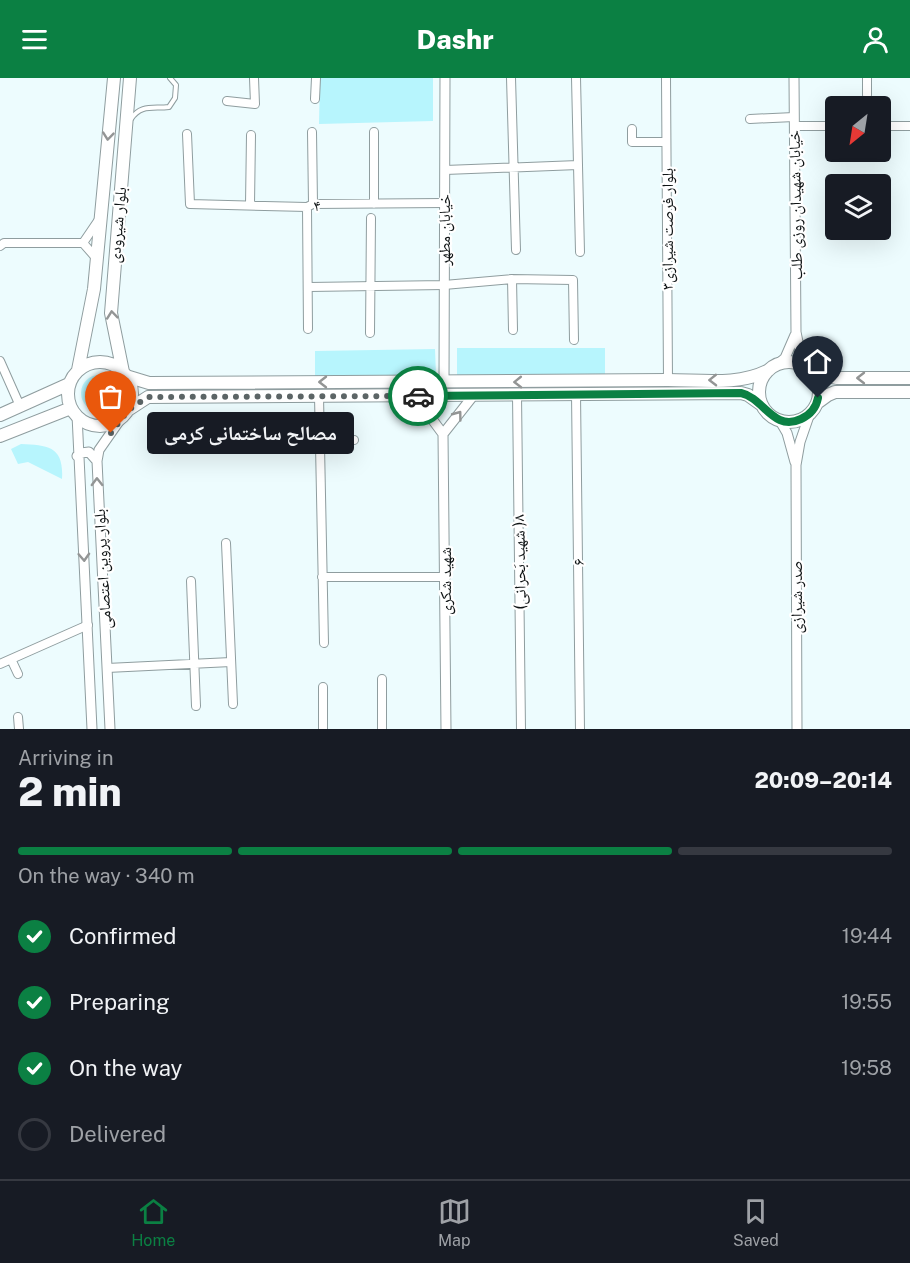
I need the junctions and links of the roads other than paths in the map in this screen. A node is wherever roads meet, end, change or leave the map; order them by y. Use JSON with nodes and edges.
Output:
{"nodes":[{"id":1,"x":114,"y":78,"type":"edge"},
{"id":2,"x":130,"y":78,"type":"edge"},
{"id":3,"x":170,"y":78,"type":"edge"},
{"id":4,"x":254,"y":78,"type":"edge"},
{"id":5,"x":316,"y":78,"type":"edge"},
{"id":6,"x":445,"y":78,"type":"edge"},
{"id":7,"x":511,"y":78,"type":"edge"},
{"id":8,"x":576,"y":78,"type":"edge"},
{"id":9,"x":666,"y":78,"type":"edge"},
{"id":10,"x":794,"y":78,"type":"edge"},
{"id":11,"x":867,"y":78,"type":"edge"},
{"id":12,"x":867,"y":95,"type":"dead end"},
{"id":13,"x":315,"y":99,"type":"dead end"},
{"id":14,"x":227,"y":102,"type":"dead end"},
{"id":15,"x":750,"y":119,"type":"dead end"},
{"id":16,"x":794,"y":121,"type":"junction"},
{"id":17,"x":825,"y":125,"type":"edge"},
{"id":18,"x":891,"y":126,"type":"edge"},
{"id":19,"x":910,"y":126,"type":"edge"},
{"id":20,"x":125,"y":127,"type":"junction"},
{"id":21,"x":632,"y":129,"type":"dead end"},
{"id":22,"x":312,"y":132,"type":"dead end"},
{"id":23,"x":374,"y":132,"type":"dead end"},
{"id":24,"x":188,"y":134,"type":"dead end"},
{"id":25,"x":251,"y":135,"type":"dead end"},
{"id":26,"x":666,"y":142,"type":"junction"},
{"id":27,"x":578,"y":165,"type":"junction"},
{"id":28,"x":514,"y":167,"type":"junction"},
{"id":29,"x":445,"y":170,"type":"junction"},
{"id":30,"x":444,"y":203,"type":"junction"},
{"id":31,"x":250,"y":204,"type":"junction"},
{"id":32,"x":374,"y":204,"type":"junction"},
{"id":33,"x":310,"y":205,"type":"junction"},
{"id":34,"x":100,"y":217,"type":"junction"},
{"id":35,"x":371,"y":218,"type":"dead end"},
{"id":36,"x":83,"y":243,"type":"junction"},
{"id":37,"x":0,"y":246,"type":"edge"},
{"id":38,"x":516,"y":250,"type":"dead end"},
{"id":39,"x":580,"y":252,"type":"dead end"},
{"id":40,"x":97,"y":260,"type":"junction"},
{"id":41,"x":512,"y":279,"type":"junction"},
{"id":42,"x":444,"y":285,"type":"junction"},
{"id":43,"x":309,"y":287,"type":"junction"},
{"id":44,"x":371,"y":287,"type":"junction"},
{"id":45,"x":308,"y":329,"type":"dead end"},
{"id":46,"x":513,"y":330,"type":"dead end"},
{"id":47,"x":796,"y":332,"type":"junction"},
{"id":48,"x":370,"y":333,"type":"dead end"},
{"id":49,"x":574,"y":340,"type":"dead end"},
{"id":50,"x":0,"y":361,"type":"edge"},
{"id":51,"x":774,"y":367,"type":"junction"},
{"id":52,"x":78,"y":370,"type":"junction"},
{"id":53,"x":811,"y":371,"type":"junction"},
{"id":54,"x":125,"y":374,"type":"junction"},
{"id":55,"x":910,"y":378,"type":"edge"},
{"id":56,"x":668,"y":380,"type":"junction"},
{"id":57,"x":444,"y":382,"type":"junction"},
{"id":58,"x":69,"y":384,"type":"junction"},
{"id":59,"x":910,"y":392,"type":"edge"},
{"id":60,"x":576,"y":394,"type":"junction"},
{"id":61,"x":517,"y":395,"type":"junction"},
{"id":62,"x":319,"y":396,"type":"junction"},
{"id":63,"x":415,"y":396,"type":"junction"},
{"id":64,"x":473,"y":396,"type":"junction"},
{"id":65,"x":35,"y":399,"type":"junction"},
{"id":66,"x":762,"y":405,"type":"junction"},
{"id":67,"x":20,"y":406,"type":"junction"},
{"id":68,"x":814,"y":408,"type":"junction"},
{"id":69,"x":74,"y":411,"type":"junction"},
{"id":70,"x":125,"y":413,"type":"junction"},
{"id":71,"x":0,"y":415,"type":"edge"},
{"id":72,"x":45,"y":418,"type":"junction"},
{"id":73,"x":780,"y":420,"type":"junction"},
{"id":74,"x":443,"y":434,"type":"junction"},
{"id":75,"x":0,"y":436,"type":"edge"},
{"id":76,"x":354,"y":440,"type":"dead end"},
{"id":77,"x":320,"y":442,"type":"junction"},
{"id":78,"x":77,"y":456,"type":"junction"},
{"id":79,"x":97,"y":461,"type":"junction"},
{"id":80,"x":796,"y":465,"type":"junction"},
{"id":81,"x":226,"y":543,"type":"dead end"},
{"id":82,"x":322,"y":577,"type":"junction"},
{"id":83,"x":446,"y":577,"type":"junction"},
{"id":84,"x":191,"y":581,"type":"dead end"},
{"id":85,"x":88,"y":625,"type":"junction"},
{"id":86,"x":324,"y":643,"type":"dead end"},
{"id":87,"x":11,"y":659,"type":"junction"},
{"id":88,"x":231,"y":662,"type":"junction"},
{"id":89,"x":194,"y":663,"type":"junction"},
{"id":90,"x":0,"y":664,"type":"edge"},
{"id":91,"x":107,"y":668,"type":"junction"},
{"id":92,"x":18,"y":674,"type":"dead end"},
{"id":93,"x":382,"y":679,"type":"dead end"},
{"id":94,"x":323,"y":687,"type":"dead end"},
{"id":95,"x":233,"y":704,"type":"dead end"},
{"id":96,"x":196,"y":705,"type":"dead end"},
{"id":97,"x":18,"y":717,"type":"dead end"},
{"id":98,"x":19,"y":729,"type":"edge"},
{"id":99,"x":91,"y":729,"type":"edge"},
{"id":100,"x":111,"y":729,"type":"edge"},
{"id":101,"x":323,"y":729,"type":"edge"},
{"id":102,"x":382,"y":729,"type":"edge"},
{"id":103,"x":446,"y":729,"type":"edge"},
{"id":104,"x":521,"y":729,"type":"edge"},
{"id":105,"x":580,"y":729,"type":"edge"},
{"id":106,"x":797,"y":729,"type":"edge"}],
"edges":[{"from":1,"to":34,"type":"main road","name":"بلوار شیرودی","one_way":true},
{"from":2,"to":20,"type":"main road","name":"بلوار شیرودی"},
{"from":3,"to":20,"type":"lane"},
{"from":4,"to":14,"type":"street"},
{"from":5,"to":13,"type":"street"},
{"from":6,"to":29,"type":"street","name":"خیابان مطهر"},
{"from":7,"to":28,"type":"street"},
{"from":8,"to":27,"type":"street"},
{"from":9,"to":26,"type":"street","name":"۳بلوار فرصت شیرازی"},
{"from":10,"to":16,"type":"street","name":"خیابان شهیدان روزی طلب"},
{"from":11,"to":12,"type":"street"},
{"from":15,"to":16,"type":"street"},
{"from":16,"to":17,"type":"street"},
{"from":16,"to":47,"type":"street","name":"خیابان شهیدان روزی طلب"},
{"from":18,"to":19,"type":"street"},
{"from":54,"to":20,"type":"main road","name":"بلوار شیرودی","one_way":true},
{"from":21,"to":26,"type":"street"},
{"from":22,"to":33,"type":"street"},
{"from":23,"to":32,"type":"street"},
{"from":24,"to":31,"type":"street","name":"۴"},
{"from":25,"to":31,"type":"street"},
{"from":26,"to":56,"type":"street","name":"۳بلوار فرصت شیرازی"},
{"from":27,"to":28,"type":"street"},
{"from":27,"to":39,"type":"street"},
{"from":28,"to":29,"type":"street"},
{"from":28,"to":38,"type":"street"},
{"from":29,"to":30,"type":"street","name":"خیابان مطهر"},
{"from":30,"to":32,"type":"street","name":"۴"},
{"from":30,"to":42,"type":"street","name":"خیابان مطهر"},
{"from":31,"to":33,"type":"street","name":"۴"},
{"from":32,"to":33,"type":"street","name":"۴"},
{"from":33,"to":43,"type":"street"},
{"from":34,"to":36,"type":"street"},
{"from":34,"to":40,"type":"main road","name":"بلوار شیرودی"},
{"from":35,"to":44,"type":"street"},
{"from":36,"to":37,"type":"street"},
{"from":36,"to":40,"type":"street"},
{"from":40,"to":52,"type":"main road","name":"بلوار شیرودی"},
{"from":41,"to":42,"type":"street"},
{"from":41,"to":46,"type":"street"},
{"from":41,"to":49,"type":"street"},
{"from":42,"to":44,"type":"street"},
{"from":42,"to":57,"type":"street","name":"خیابان مطهر"},
{"from":43,"to":44,"type":"street"},
{"from":43,"to":45,"type":"street"},
{"from":44,"to":48,"type":"street"},
{"from":47,"to":51,"type":"street","name":"خیابان شهیدان روزی طلب"},
{"from":47,"to":53,"type":"street","name":"خیابان شهیدان روزی طلب"},
{"from":50,"to":67,"type":"street"},
{"from":51,"to":53,"type":"main road"},
{"from":51,"to":56,"type":"main road","one_way":true},
{"from":51,"to":66,"type":"main road"},
{"from":52,"to":54,"type":"main road"},
{"from":52,"to":58,"type":"main road"},
{"from":55,"to":53,"type":"main road","one_way":true},
{"from":53,"to":68,"type":"main road"},
{"from":57,"to":54,"type":"main road","one_way":true},
{"from":54,"to":70,"type":"main road"},
{"from":56,"to":57,"type":"main road","one_way":true},
{"from":58,"to":65,"type":"main road"},
{"from":58,"to":69,"type":"main road"},
{"from":59,"to":68,"type":"main road"},
{"from":60,"to":61,"type":"main road"},
{"from":60,"to":66,"type":"main road"},
{"from":60,"to":105,"type":"street","name":"۶"},
{"from":61,"to":64,"type":"main road"},
{"from":61,"to":104,"type":"street","name":"(شهید بَحرانی )۸"},
{"from":62,"to":63,"type":"main road"},
{"from":62,"to":70,"type":"main road"},
{"from":62,"to":77,"type":"street"},
{"from":63,"to":64,"type":"main road"},
{"from":63,"to":74,"type":"street"},
{"from":74,"to":64,"type":"street","one_way":true},
{"from":65,"to":67,"type":"main road"},
{"from":65,"to":72,"type":"main road"},
{"from":66,"to":73,"type":"main road"},
{"from":67,"to":71,"type":"main road"},
{"from":68,"to":73,"type":"main road"},
{"from":68,"to":80,"type":"street","name":"صدر شیرازی"},
{"from":69,"to":70,"type":"main road"},
{"from":69,"to":72,"type":"main road"},
{"from":69,"to":78,"type":"street","name":"بلوار پروین اعتصامی"},
{"from":70,"to":79,"type":"street","name":"بلوار پروین اعتصامی"},
{"from":72,"to":75,"type":"main road"},
{"from":73,"to":80,"type":"street","name":"صدر شیرازی"},
{"from":74,"to":83,"type":"street","name":"شهید شکری"},
{"from":76,"to":77,"type":"street"},
{"from":77,"to":82,"type":"street"},
{"from":78,"to":79,"type":"street"},
{"from":78,"to":85,"type":"street","name":"بلوار پروین اعتصامی","one_way":true},
{"from":91,"to":79,"type":"street","name":"بلوار پروین اعتصامی","one_way":true},
{"from":80,"to":106,"type":"street","name":"صدر شیرازی"},
{"from":81,"to":88,"type":"street"},
{"from":82,"to":83,"type":"street"},
{"from":82,"to":86,"type":"street"},
{"from":83,"to":103,"type":"street","name":"شهید شکری"},
{"from":84,"to":89,"type":"street"},
{"from":85,"to":87,"type":"street"},
{"from":85,"to":99,"type":"street","name":"بلوار پروین اعتصامی"},
{"from":87,"to":90,"type":"street"},
{"from":87,"to":92,"type":"street"},
{"from":88,"to":89,"type":"street"},
{"from":88,"to":95,"type":"street"},
{"from":89,"to":91,"type":"street"},
{"from":89,"to":96,"type":"street"},
{"from":91,"to":100,"type":"street","name":"بلوار پروین اعتصامی"},
{"from":93,"to":102,"type":"street"},
{"from":94,"to":101,"type":"street"},
{"from":97,"to":98,"type":"street"}]}
